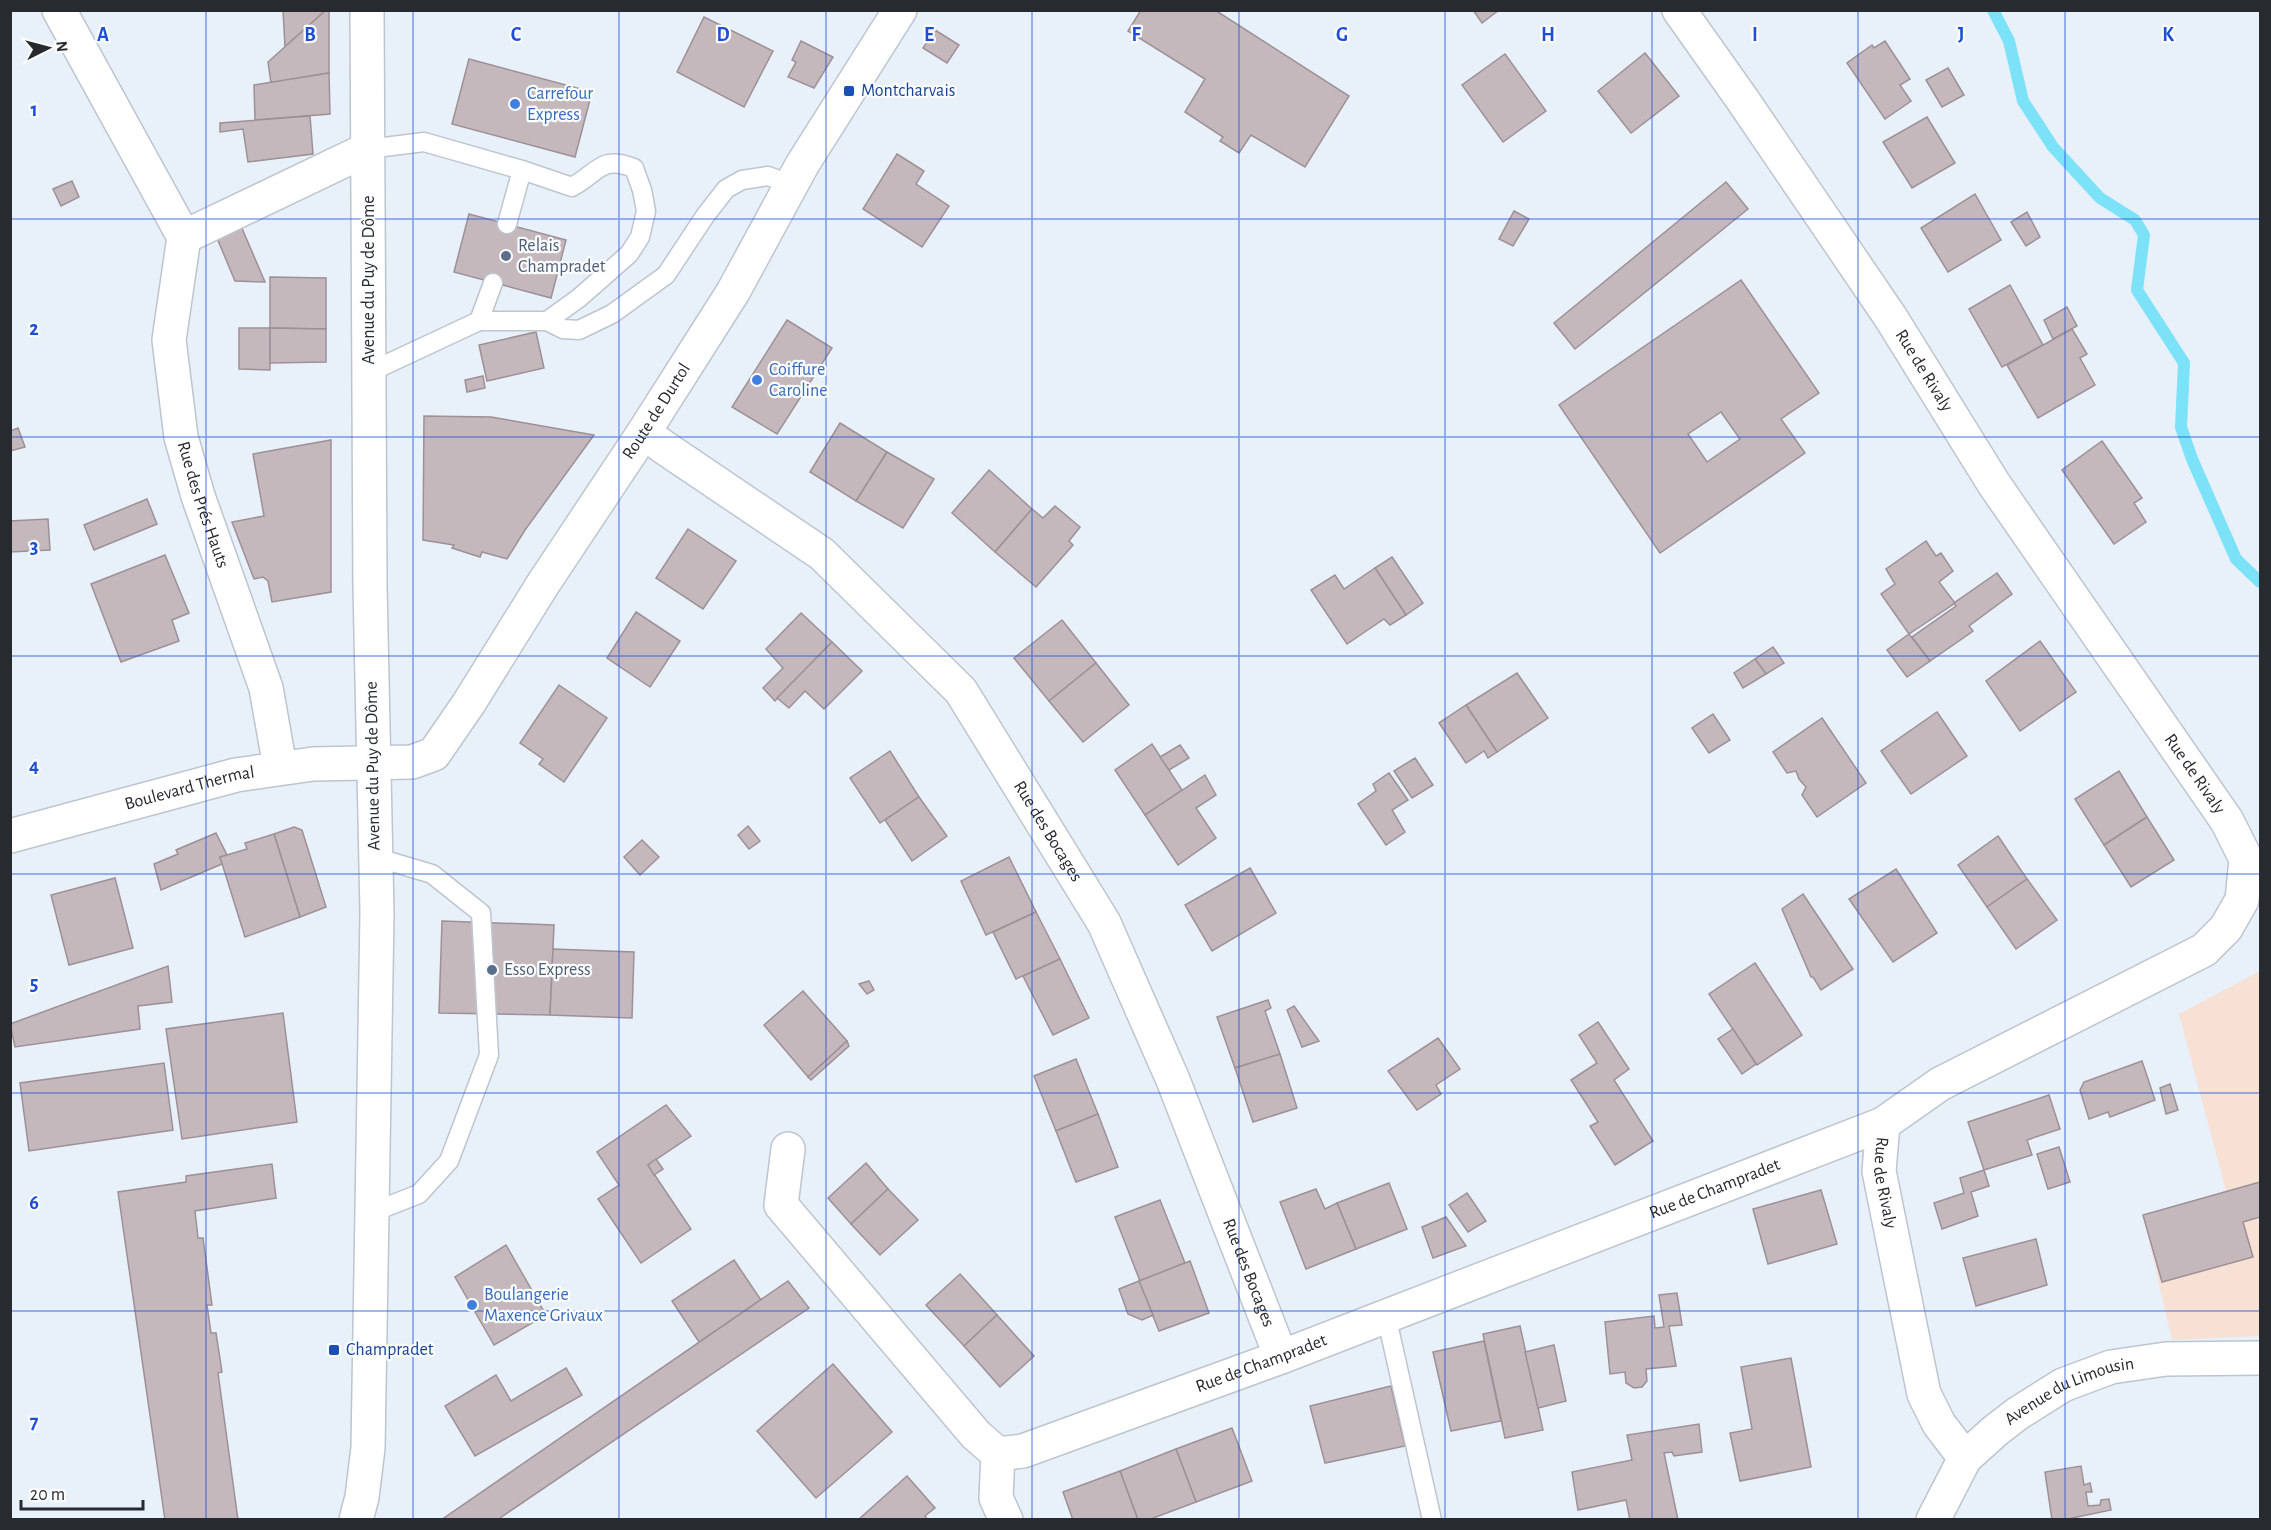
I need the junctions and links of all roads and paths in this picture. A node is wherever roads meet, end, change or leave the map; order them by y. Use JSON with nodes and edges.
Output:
{"nodes":[{"id":1,"x":59,"y":10,"type":"edge"},
{"id":2,"x":367,"y":10,"type":"edge"},
{"id":3,"x":900,"y":10,"type":"edge"},
{"id":4,"x":1679,"y":10,"type":"edge"},
{"id":5,"x":368,"y":149,"type":"junction"},
{"id":6,"x":522,"y":170,"type":"junction"},
{"id":7,"x":792,"y":185,"type":"junction"},
{"id":8,"x":507,"y":224,"type":"dead end"},
{"id":9,"x":184,"y":237,"type":"junction"},
{"id":10,"x":493,"y":283,"type":"dead end"},
{"id":11,"x":479,"y":321,"type":"junction"},
{"id":12,"x":547,"y":321,"type":"junction"},
{"id":13,"x":370,"y":372,"type":"junction"},
{"id":14,"x":644,"y":432,"type":"junction"},
{"id":15,"x":373,"y":763,"type":"junction"},
{"id":16,"x":280,"y":767,"type":"junction"},
{"id":17,"x":10,"y":836,"type":"edge"},
{"id":18,"x":375,"y":857,"type":"junction"},
{"id":19,"x":1883,"y":1124,"type":"junction"},
{"id":20,"x":788,"y":1149,"type":"dead end"},
{"id":21,"x":374,"y":1212,"type":"junction"},
{"id":22,"x":1386,"y":1315,"type":"junction"},
{"id":23,"x":1281,"y":1357,"type":"junction"},
{"id":24,"x":2260,"y":1358,"type":"edge"},
{"id":25,"x":998,"y":1454,"type":"junction"},
{"id":26,"x":1965,"y":1458,"type":"junction"},
{"id":27,"x":356,"y":1520,"type":"edge"},
{"id":28,"x":1006,"y":1520,"type":"edge"},
{"id":29,"x":1432,"y":1520,"type":"edge"},
{"id":30,"x":1933,"y":1520,"type":"edge"}],
"edges":[{"from":1,"to":9,"type":"street"},
{"from":2,"to":5,"type":"street","name":"Avenue du Puy de Dôme"},
{"from":3,"to":7,"type":"street","name":"Route de Durtol"},
{"from":4,"to":19,"type":"street","name":"Rue de Rivaly"},
{"from":5,"to":6,"type":"lane"},
{"from":5,"to":9,"type":"street"},
{"from":5,"to":13,"type":"street","name":"Avenue du Puy de Dôme"},
{"from":6,"to":8,"type":"lane"},
{"from":6,"to":12,"type":"lane"},
{"from":7,"to":12,"type":"lane"},
{"from":7,"to":14,"type":"street","name":"Route de Durtol"},
{"from":9,"to":16,"type":"street","name":"Rue des Prés Hauts"},
{"from":10,"to":11,"type":"lane"},
{"from":11,"to":12,"type":"lane"},
{"from":11,"to":13,"type":"lane"},
{"from":13,"to":15,"type":"street","name":"Avenue du Puy de Dôme"},
{"from":14,"to":15,"type":"street","name":"Route de Durtol"},
{"from":14,"to":23,"type":"street","name":"Rue des Bocages"},
{"from":15,"to":16,"type":"street","name":"Boulevard Thermal"},
{"from":15,"to":18,"type":"street","name":"Avenue du Puy de Dôme"},
{"from":16,"to":17,"type":"street","name":"Boulevard Thermal"},
{"from":18,"to":21,"type":"street","name":"Avenue du Puy de Dôme"},
{"from":18,"to":21,"type":"lane"},
{"from":19,"to":22,"type":"street","name":"Rue de Champradet"},
{"from":19,"to":26,"type":"street","name":"Rue de Rivaly"},
{"from":20,"to":25,"type":"street"},
{"from":21,"to":27,"type":"street","name":"Avenue du Puy de Dôme"},
{"from":22,"to":23,"type":"street","name":"Rue de Champradet"},
{"from":22,"to":29,"type":"lane"},
{"from":23,"to":25,"type":"street","name":"Rue de Champradet"},
{"from":24,"to":26,"type":"street","name":"Avenue du Limousin"},
{"from":25,"to":28,"type":"street"},
{"from":26,"to":30,"type":"street","name":"Avenue du Limousin"}]}
